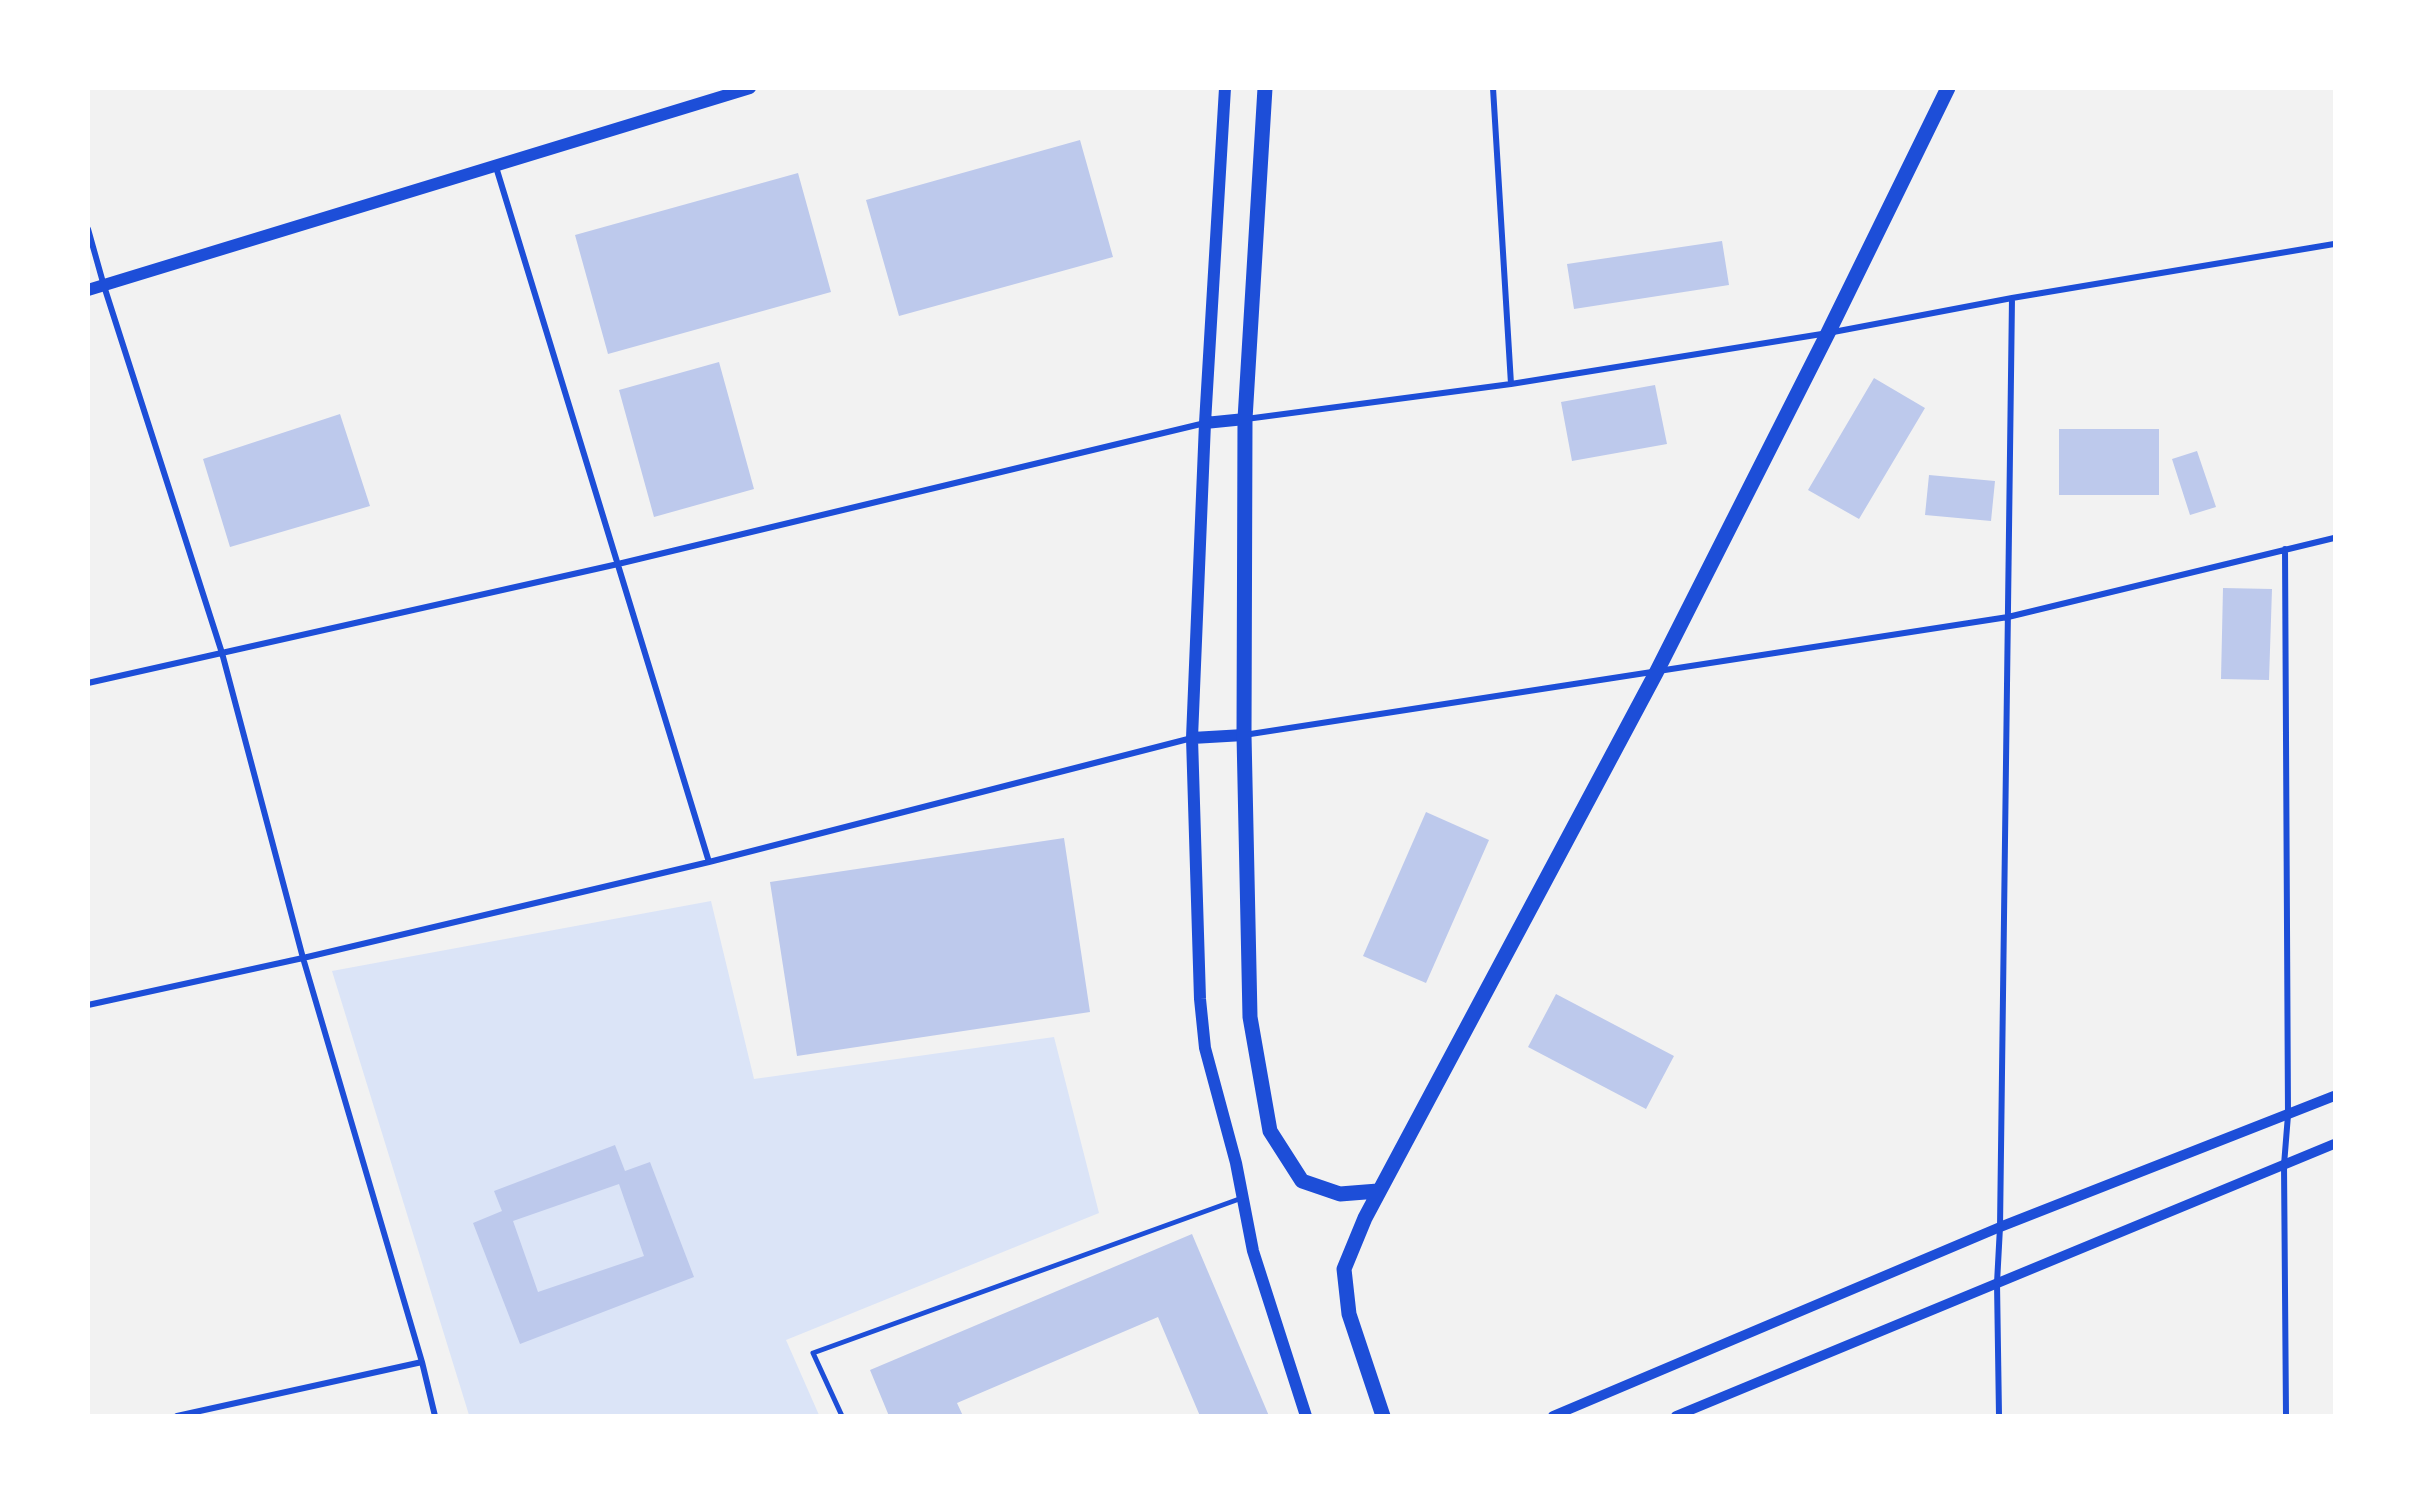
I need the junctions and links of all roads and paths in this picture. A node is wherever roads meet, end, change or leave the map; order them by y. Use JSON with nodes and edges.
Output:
{"nodes":[{"id":1,"x":750,"y":88,"type":"edge"},
{"id":2,"x":1225,"y":88,"type":"edge"},
{"id":3,"x":1265,"y":88,"type":"edge"},
{"id":4,"x":1493,"y":88,"type":"edge"},
{"id":5,"x":1948,"y":88,"type":"edge"},
{"id":6,"x":496,"y":167,"type":"junction"},
{"id":7,"x":88,"y":229,"type":"edge"},
{"id":8,"x":2334,"y":244,"type":"edge"},
{"id":9,"x":104,"y":286,"type":"junction"},
{"id":10,"x":88,"y":290,"type":"edge"},
{"id":11,"x":2012,"y":298,"type":"junction"},
{"id":12,"x":1828,"y":333,"type":"junction"},
{"id":13,"x":1511,"y":384,"type":"junction"},
{"id":14,"x":1245,"y":419,"type":"junction"},
{"id":15,"x":1205,"y":423,"type":"junction"},
{"id":16,"x":2334,"y":537,"type":"edge"},
{"id":17,"x":2285,"y":549,"type":"junction"},
{"id":18,"x":618,"y":564,"type":"junction"},
{"id":19,"x":2008,"y":618,"type":"junction"},
{"id":20,"x":222,"y":653,"type":"junction"},
{"id":21,"x":1656,"y":673,"type":"junction"},
{"id":22,"x":88,"y":683,"type":"edge"},
{"id":23,"x":1244,"y":735,"type":"junction"},
{"id":24,"x":1192,"y":738,"type":"junction"},
{"id":25,"x":709,"y":862,"type":"junction"},
{"id":26,"x":303,"y":958,"type":"junction"},
{"id":27,"x":88,"y":1005,"type":"edge"},
{"id":28,"x":2334,"y":1095,"type":"edge"},
{"id":29,"x":2288,"y":1115,"type":"junction"},
{"id":30,"x":2334,"y":1144,"type":"edge"},
{"id":31,"x":2284,"y":1165,"type":"junction"},
{"id":32,"x":1378,"y":1191,"type":"junction"},
{"id":33,"x":1242,"y":1198,"type":"junction"},
{"id":34,"x":2000,"y":1227,"type":"junction"},
{"id":35,"x":1996,"y":1283,"type":"junction"},
{"id":36,"x":422,"y":1362,"type":"junction"},
{"id":37,"x":177,"y":1416,"type":"edge"},
{"id":38,"x":435,"y":1416,"type":"edge"},
{"id":39,"x":842,"y":1416,"type":"edge"},
{"id":40,"x":1306,"y":1416,"type":"edge"},
{"id":41,"x":1383,"y":1416,"type":"edge"},
{"id":42,"x":1553,"y":1416,"type":"edge"},
{"id":43,"x":1676,"y":1416,"type":"edge"},
{"id":44,"x":1999,"y":1416,"type":"edge"},
{"id":45,"x":2286,"y":1416,"type":"edge"}],
"edges":[{"from":1,"to":6,"type":"main road"},
{"from":2,"to":15,"type":"main road"},
{"from":3,"to":14,"type":"main road"},
{"from":4,"to":13,"type":"street"},
{"from":5,"to":12,"type":"main road"},
{"from":6,"to":9,"type":"main road"},
{"from":6,"to":18,"type":"street"},
{"from":7,"to":9,"type":"street"},
{"from":8,"to":11,"type":"street"},
{"from":9,"to":10,"type":"main road"},
{"from":9,"to":20,"type":"street"},
{"from":11,"to":12,"type":"street"},
{"from":11,"to":19,"type":"street"},
{"from":12,"to":13,"type":"street"},
{"from":12,"to":21,"type":"main road"},
{"from":13,"to":14,"type":"street"},
{"from":14,"to":15,"type":"main road"},
{"from":14,"to":23,"type":"main road"},
{"from":15,"to":18,"type":"street"},
{"from":15,"to":24,"type":"main road"},
{"from":16,"to":17,"type":"street"},
{"from":17,"to":19,"type":"street"},
{"from":17,"to":29,"type":"street"},
{"from":18,"to":20,"type":"street"},
{"from":18,"to":25,"type":"street"},
{"from":19,"to":21,"type":"street"},
{"from":19,"to":34,"type":"street"},
{"from":20,"to":22,"type":"street"},
{"from":20,"to":26,"type":"street"},
{"from":21,"to":23,"type":"street"},
{"from":21,"to":32,"type":"main road"},
{"from":23,"to":24,"type":"main road"},
{"from":23,"to":32,"type":"main road"},
{"from":24,"to":25,"type":"street"},
{"from":24,"to":33,"type":"main road"},
{"from":25,"to":26,"type":"street"},
{"from":26,"to":27,"type":"street"},
{"from":26,"to":36,"type":"street"},
{"from":28,"to":29,"type":"street"},
{"from":29,"to":31,"type":"street"},
{"from":29,"to":34,"type":"street"},
{"from":30,"to":31,"type":"street"},
{"from":31,"to":35,"type":"street"},
{"from":31,"to":45,"type":"street"},
{"from":32,"to":41,"type":"main road"},
{"from":33,"to":39,"type":"street"},
{"from":33,"to":40,"type":"main road"},
{"from":34,"to":35,"type":"street"},
{"from":34,"to":42,"type":"street"},
{"from":35,"to":43,"type":"street"},
{"from":35,"to":44,"type":"street"},
{"from":36,"to":37,"type":"street"},
{"from":36,"to":38,"type":"street"}]}
